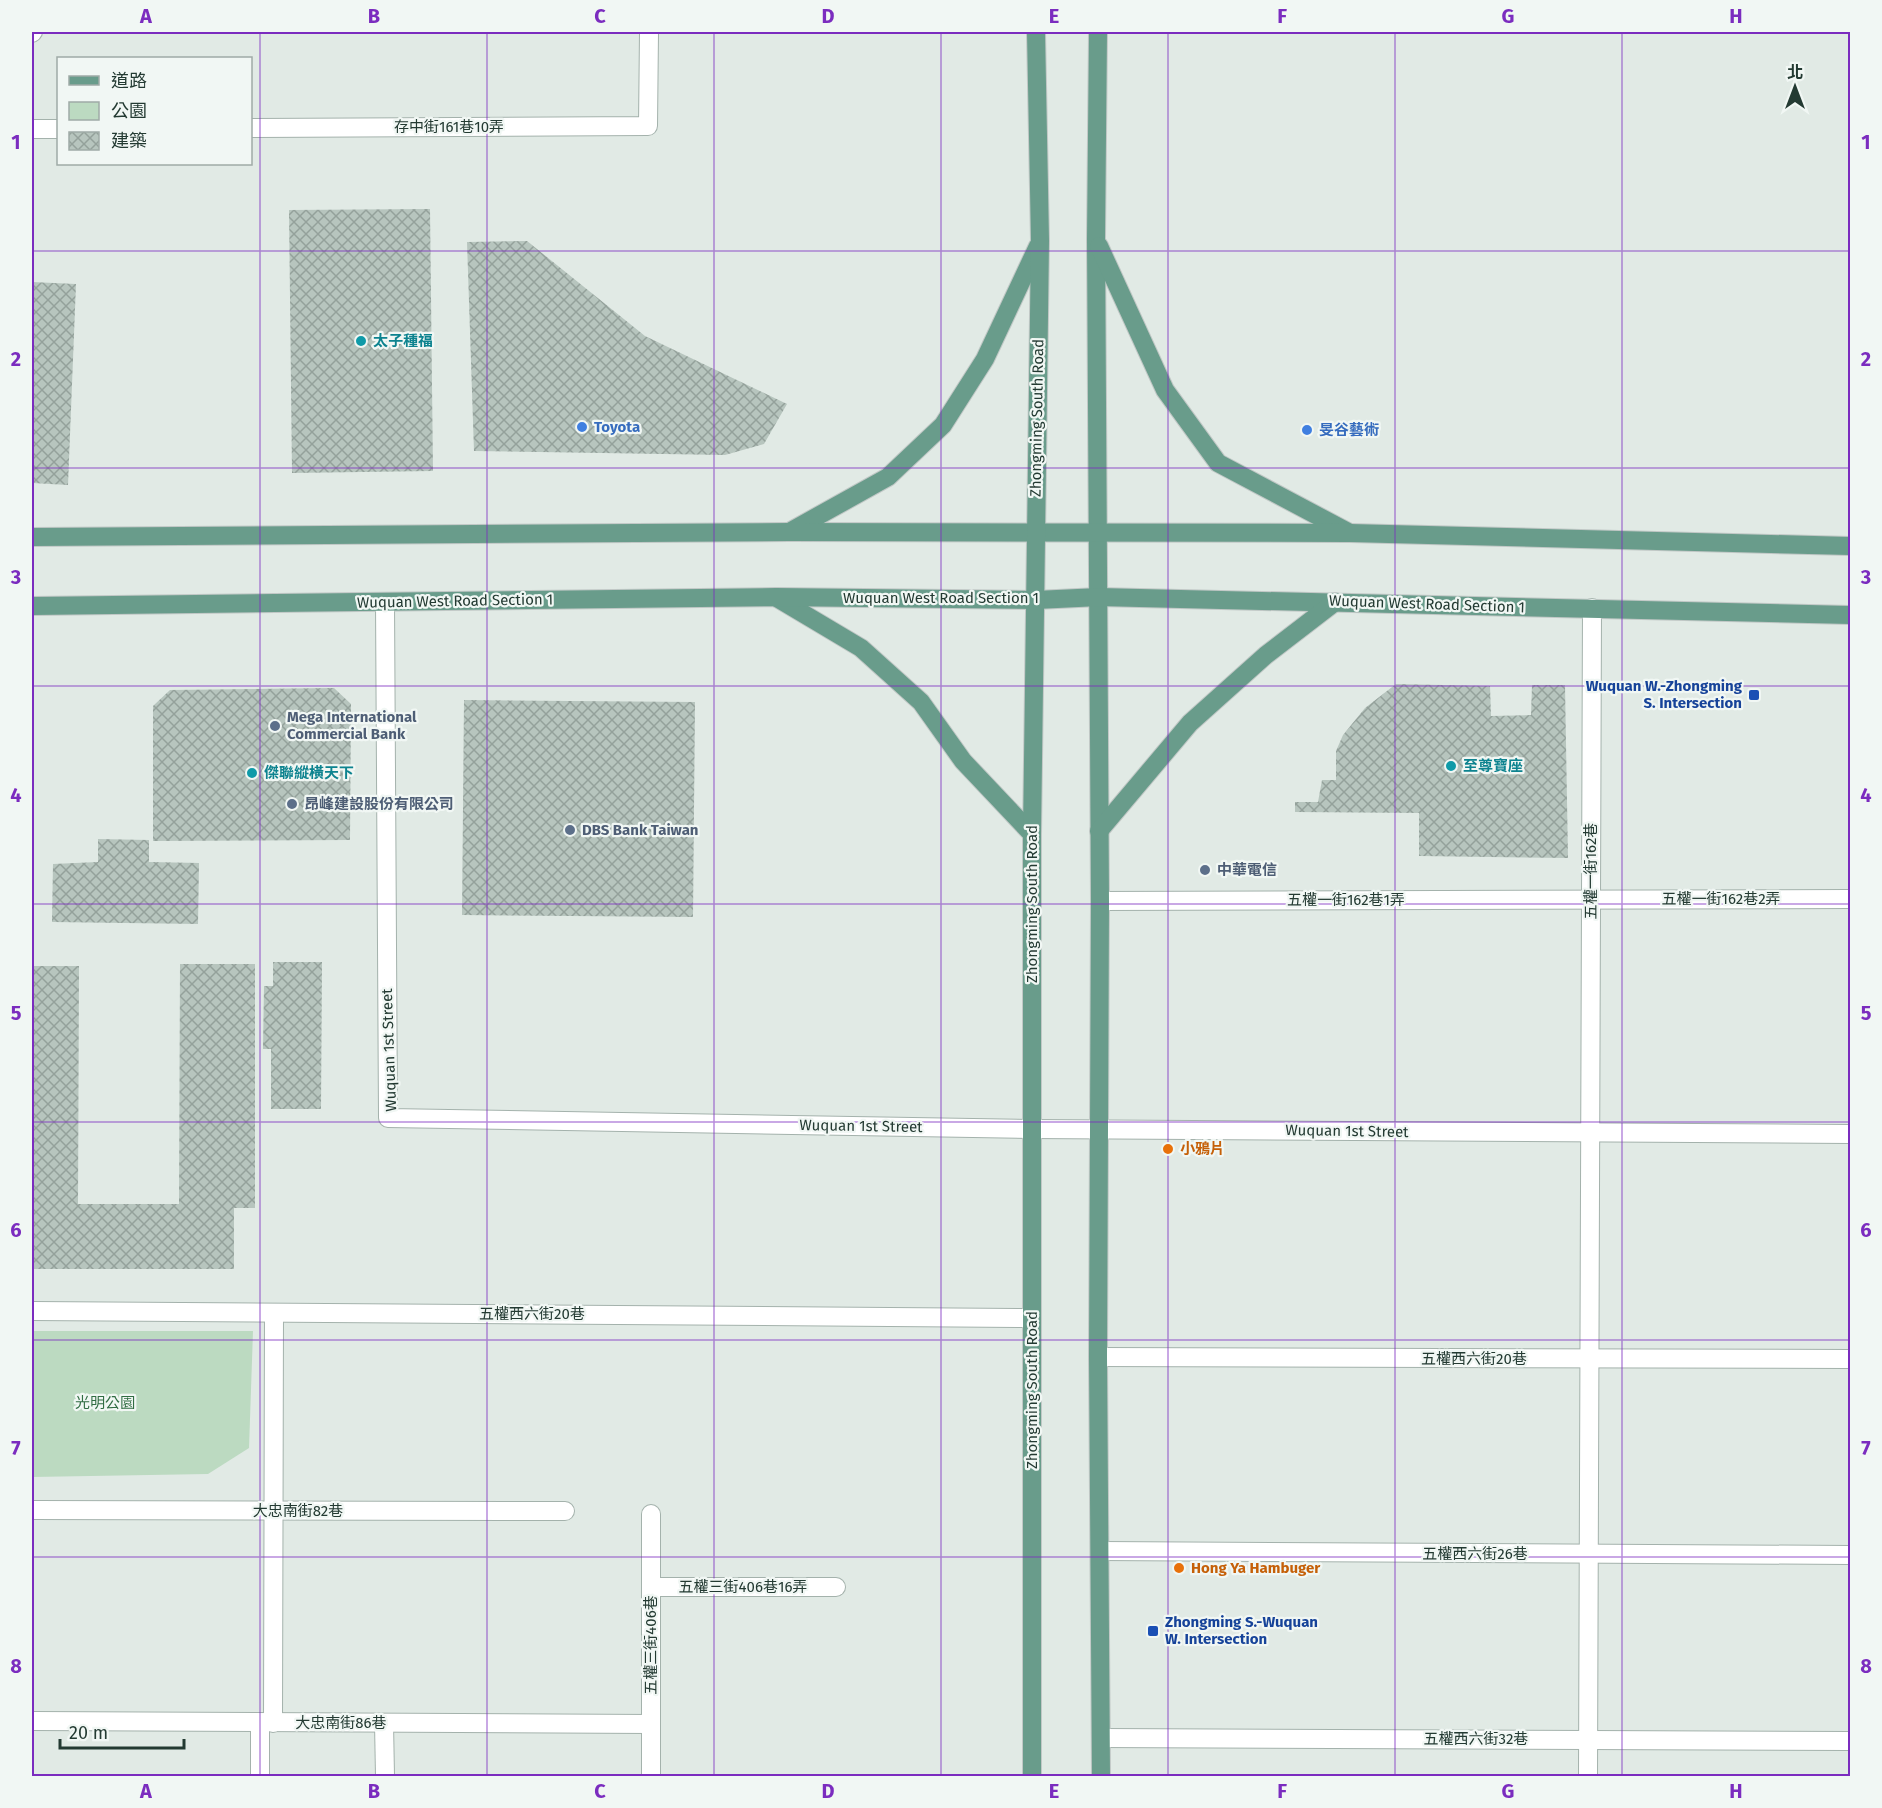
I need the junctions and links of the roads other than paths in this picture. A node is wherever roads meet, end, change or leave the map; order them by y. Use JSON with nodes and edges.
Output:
{"nodes":[{"id":1,"x":649,"y":32,"type":"edge"},
{"id":2,"x":1036,"y":32,"type":"edge"},
{"id":3,"x":1098,"y":32,"type":"edge"},
{"id":4,"x":252,"y":128,"type":"edge"},
{"id":5,"x":32,"y":129,"type":"edge"},
{"id":6,"x":57,"y":129,"type":"edge"},
{"id":7,"x":1096,"y":239,"type":"junction"},
{"id":8,"x":1040,"y":241,"type":"junction"},
{"id":9,"x":789,"y":532,"type":"junction"},
{"id":10,"x":1036,"y":533,"type":"junction"},
{"id":11,"x":1100,"y":533,"type":"junction"},
{"id":12,"x":1350,"y":533,"type":"junction"},
{"id":13,"x":32,"y":537,"type":"edge"},
{"id":14,"x":1851,"y":546,"type":"edge"},
{"id":15,"x":776,"y":597,"type":"junction"},
{"id":16,"x":1099,"y":597,"type":"junction"},
{"id":17,"x":1036,"y":600,"type":"junction"},
{"id":18,"x":385,"y":602,"type":"junction"},
{"id":19,"x":1335,"y":602,"type":"junction"},
{"id":20,"x":32,"y":606,"type":"edge"},
{"id":21,"x":1592,"y":609,"type":"junction"},
{"id":22,"x":1851,"y":615,"type":"edge"},
{"id":23,"x":1099,"y":831,"type":"junction"},
{"id":24,"x":1032,"y":834,"type":"junction"},
{"id":25,"x":1591,"y":899,"type":"junction"},
{"id":26,"x":1851,"y":899,"type":"edge"},
{"id":27,"x":1100,"y":901,"type":"junction"},
{"id":28,"x":1099,"y":1128,"type":"junction"},
{"id":29,"x":1032,"y":1129,"type":"junction"},
{"id":30,"x":1590,"y":1133,"type":"junction"},
{"id":31,"x":1851,"y":1134,"type":"edge"},
{"id":32,"x":32,"y":1311,"type":"edge"},
{"id":33,"x":274,"y":1313,"type":"junction"},
{"id":34,"x":1032,"y":1318,"type":"junction"},
{"id":35,"x":1098,"y":1357,"type":"junction"},
{"id":36,"x":1851,"y":1359,"type":"edge"},
{"id":37,"x":1590,"y":1360,"type":"junction"},
{"id":38,"x":32,"y":1510,"type":"edge"},
{"id":39,"x":274,"y":1511,"type":"junction"},
{"id":40,"x":565,"y":1511,"type":"dead end"},
{"id":41,"x":651,"y":1514,"type":"dead end"},
{"id":42,"x":1100,"y":1551,"type":"junction"},
{"id":43,"x":1589,"y":1555,"type":"junction"},
{"id":44,"x":1851,"y":1555,"type":"edge"},
{"id":45,"x":651,"y":1587,"type":"junction"},
{"id":46,"x":836,"y":1587,"type":"dead end"},
{"id":47,"x":32,"y":1721,"type":"edge"},
{"id":48,"x":266,"y":1723,"type":"junction"},
{"id":49,"x":384,"y":1723,"type":"junction"},
{"id":50,"x":651,"y":1724,"type":"junction"},
{"id":51,"x":1101,"y":1738,"type":"junction"},
{"id":52,"x":1588,"y":1740,"type":"junction"},
{"id":53,"x":1851,"y":1741,"type":"edge"},
{"id":54,"x":260,"y":1776,"type":"edge"},
{"id":55,"x":384,"y":1776,"type":"edge"},
{"id":56,"x":651,"y":1776,"type":"edge"},
{"id":57,"x":1032,"y":1776,"type":"edge"},
{"id":58,"x":1101,"y":1776,"type":"edge"},
{"id":59,"x":1588,"y":1776,"type":"edge"}],
"edges":[{"from":1,"to":4,"type":"street","name":"存中街161巷10弄"},
{"from":2,"to":8,"type":"main road","name":"Zhongming South Road"},
{"from":3,"to":7,"type":"main road"},
{"from":5,"to":6,"type":"street"},
{"from":7,"to":11,"type":"main road"},
{"from":7,"to":12,"type":"main road"},
{"from":8,"to":9,"type":"main road"},
{"from":8,"to":10,"type":"main road","name":"Zhongming South Road"},
{"from":9,"to":10,"type":"main road"},
{"from":9,"to":13,"type":"main road"},
{"from":10,"to":11,"type":"main road"},
{"from":10,"to":17,"type":"main road","name":"Zhongming South Road"},
{"from":11,"to":12,"type":"main road"},
{"from":11,"to":16,"type":"main road"},
{"from":12,"to":14,"type":"main road"},
{"from":15,"to":17,"type":"main road","name":"Wuquan West Road Section 1"},
{"from":15,"to":18,"type":"main road","name":"Wuquan West Road Section 1"},
{"from":15,"to":24,"type":"main road"},
{"from":16,"to":17,"type":"main road","name":"Wuquan West Road Section 1"},
{"from":16,"to":19,"type":"main road","name":"Wuquan West Road Section 1"},
{"from":16,"to":23,"type":"main road"},
{"from":17,"to":24,"type":"main road","name":"Zhongming South Road"},
{"from":18,"to":20,"type":"main road","name":"Wuquan West Road Section 1"},
{"from":18,"to":29,"type":"street","name":"Wuquan 1st Street"},
{"from":19,"to":21,"type":"main road","name":"Wuquan West Road Section 1"},
{"from":19,"to":23,"type":"main road"},
{"from":21,"to":22,"type":"main road","name":"Wuquan West Road Section 1"},
{"from":21,"to":25,"type":"street","name":"五權一街162巷"},
{"from":23,"to":27,"type":"main road"},
{"from":24,"to":29,"type":"main road","name":"Zhongming South Road"},
{"from":25,"to":26,"type":"street","name":"五權一街162巷2弄"},
{"from":25,"to":27,"type":"street","name":"五權一街162巷1弄"},
{"from":25,"to":30,"type":"street","name":"五權一街162巷"},
{"from":27,"to":28,"type":"main road"},
{"from":28,"to":29,"type":"street","name":"Wuquan 1st Street"},
{"from":28,"to":30,"type":"street","name":"Wuquan 1st Street"},
{"from":28,"to":35,"type":"main road"},
{"from":29,"to":34,"type":"main road","name":"Zhongming South Road"},
{"from":30,"to":31,"type":"street","name":"Wuquan 1st Street"},
{"from":30,"to":37,"type":"street","name":"五權一街162巷"},
{"from":32,"to":33,"type":"street","name":"五權西六街20巷"},
{"from":33,"to":34,"type":"street","name":"五權西六街20巷"},
{"from":33,"to":39,"type":"street"},
{"from":34,"to":57,"type":"main road","name":"Zhongming South Road"},
{"from":35,"to":37,"type":"street","name":"五權西六街20巷"},
{"from":35,"to":42,"type":"main road"},
{"from":36,"to":37,"type":"street","name":"五權西六街20巷"},
{"from":37,"to":43,"type":"street","name":"五權一街162巷"},
{"from":38,"to":39,"type":"street","name":"大忠南街82巷"},
{"from":39,"to":40,"type":"street","name":"大忠南街82巷"},
{"from":39,"to":48,"type":"street"},
{"from":41,"to":45,"type":"street","name":"五權三街406巷"},
{"from":42,"to":43,"type":"street","name":"五權西六街26巷"},
{"from":42,"to":51,"type":"main road"},
{"from":43,"to":44,"type":"street","name":"五權西六街26巷"},
{"from":43,"to":52,"type":"street","name":"五權一街162巷"},
{"from":45,"to":46,"type":"street","name":"五權三街406巷16弄"},
{"from":45,"to":50,"type":"street","name":"五權三街406巷"},
{"from":47,"to":48,"type":"street","name":"大忠南街86巷"},
{"from":48,"to":49,"type":"street","name":"大忠南街86巷"},
{"from":48,"to":54,"type":"street"},
{"from":49,"to":50,"type":"street","name":"大忠南街86巷"},
{"from":49,"to":55,"type":"street"},
{"from":50,"to":56,"type":"street","name":"五權三街406巷"},
{"from":51,"to":52,"type":"street","name":"五權西六街32巷"},
{"from":51,"to":58,"type":"main road"},
{"from":52,"to":53,"type":"street","name":"五權西六街32巷"},
{"from":52,"to":59,"type":"street","name":"五權一街162巷"}]}
